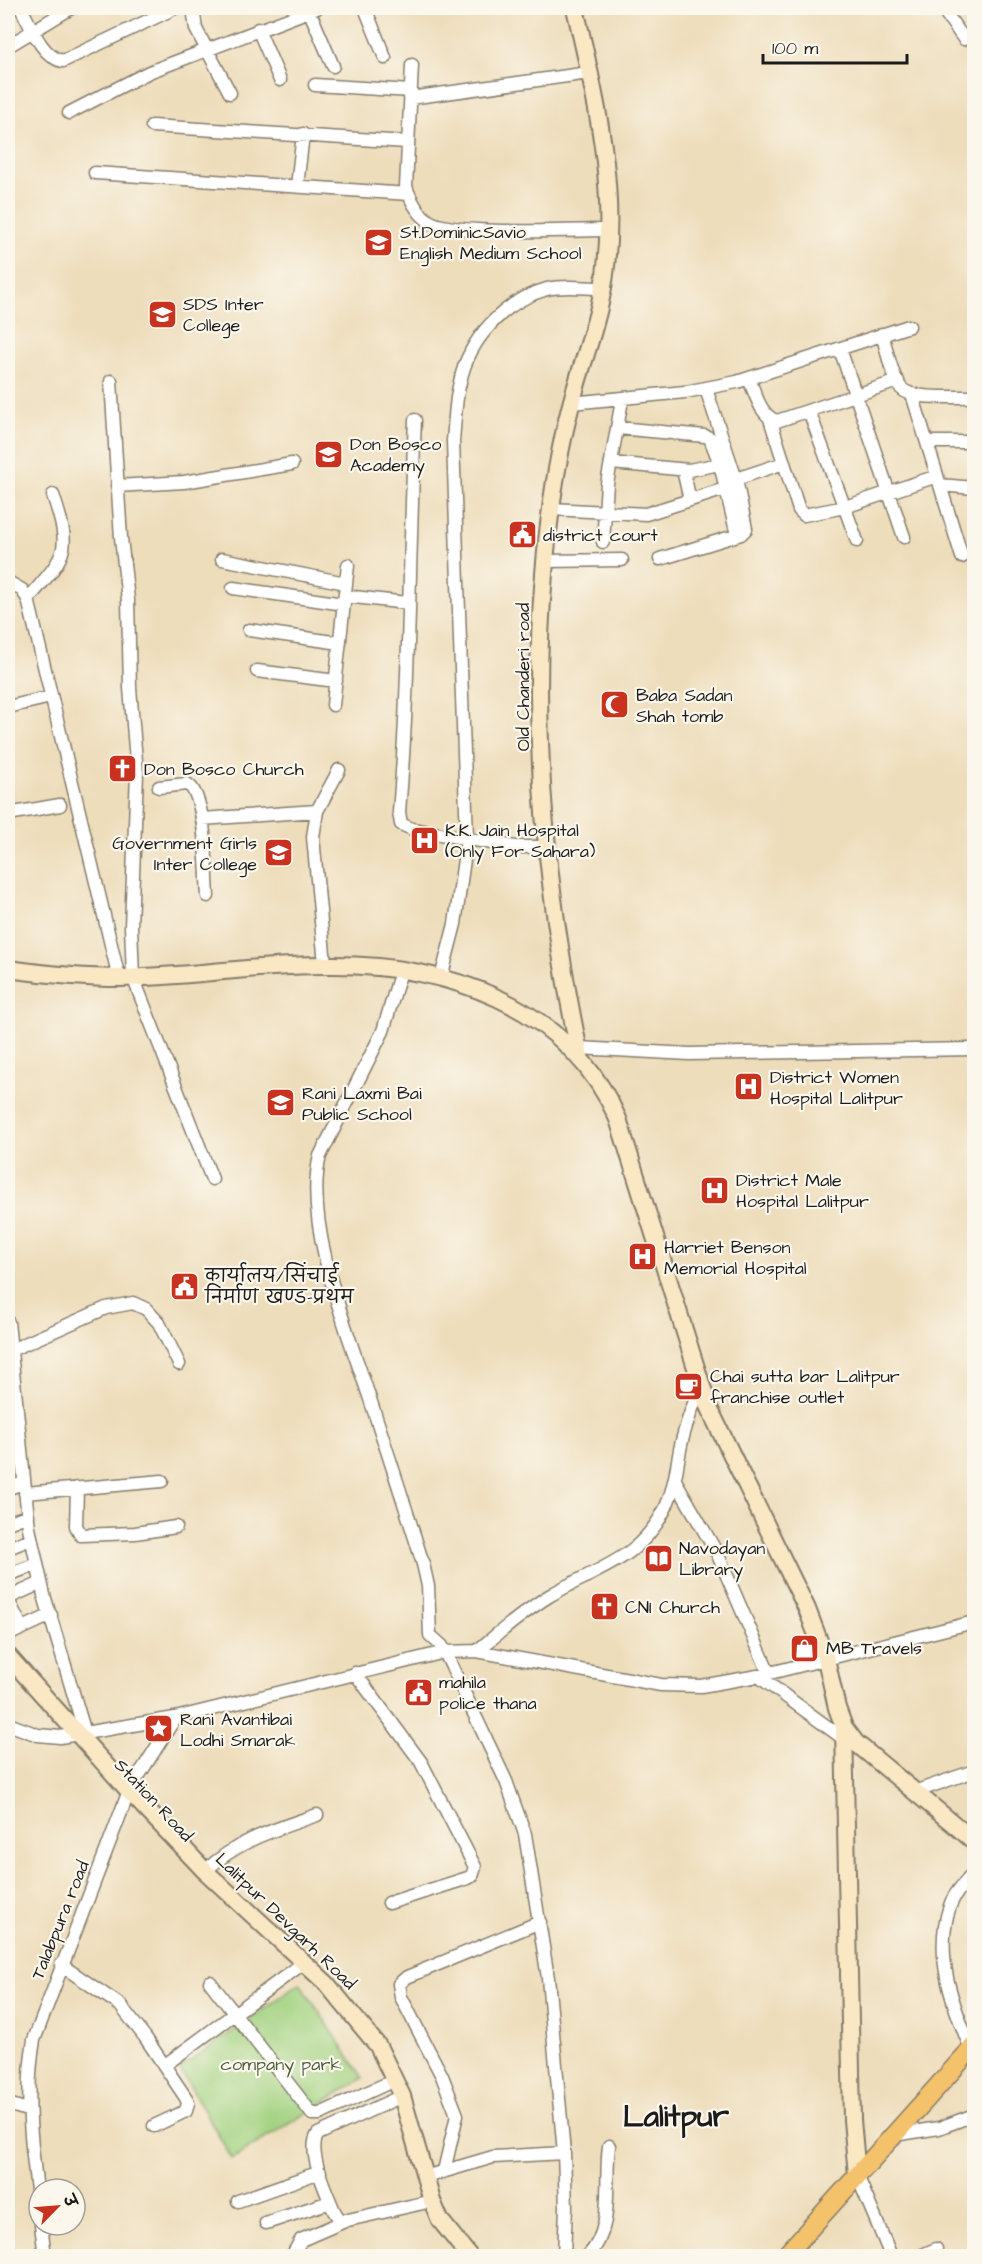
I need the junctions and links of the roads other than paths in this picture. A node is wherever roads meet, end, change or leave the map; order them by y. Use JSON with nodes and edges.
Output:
{"nodes":[{"id":1,"x":21,"y":8,"type":"edge"},
{"id":2,"x":71,"y":8,"type":"edge"},
{"id":3,"x":175,"y":8,"type":"edge"},
{"id":4,"x":193,"y":8,"type":"edge"},
{"id":5,"x":365,"y":8,"type":"edge"},
{"id":6,"x":575,"y":8,"type":"edge"},
{"id":7,"x":942,"y":8,"type":"edge"},
{"id":8,"x":313,"y":9,"type":"edge"},
{"id":9,"x":287,"y":13,"type":"edge"},
{"id":10,"x":258,"y":29,"type":"junction"},
{"id":11,"x":34,"y":31,"type":"junction"},
{"id":12,"x":964,"y":39,"type":"dead end"},
{"id":13,"x":8,"y":46,"type":"edge"},
{"id":14,"x":207,"y":49,"type":"junction"},
{"id":15,"x":385,"y":58,"type":"dead end"},
{"id":16,"x":412,"y":65,"type":"dead end"},
{"id":17,"x":333,"y":66,"type":"dead end"},
{"id":18,"x":589,"y":72,"type":"junction"},
{"id":19,"x":280,"y":80,"type":"dead end"},
{"id":20,"x":315,"y":85,"type":"dead end"},
{"id":21,"x":230,"y":93,"type":"dead end"},
{"id":22,"x":410,"y":94,"type":"junction"},
{"id":23,"x":69,"y":113,"type":"dead end"},
{"id":24,"x":152,"y":126,"type":"dead end"},
{"id":25,"x":303,"y":134,"type":"junction"},
{"id":26,"x":407,"y":142,"type":"junction"},
{"id":27,"x":95,"y":173,"type":"dead end"},
{"id":28,"x":297,"y":186,"type":"junction"},
{"id":29,"x":409,"y":194,"type":"junction"},
{"id":30,"x":607,"y":230,"type":"junction"},
{"id":31,"x":601,"y":295,"type":"junction"},
{"id":32,"x":909,"y":326,"type":"dead end"},
{"id":33,"x":882,"y":334,"type":"junction"},
{"id":34,"x":840,"y":349,"type":"junction"},
{"id":35,"x":749,"y":379,"type":"junction"},
{"id":36,"x":111,"y":381,"type":"dead end"},
{"id":37,"x":898,"y":381,"type":"junction"},
{"id":38,"x":706,"y":389,"type":"junction"},
{"id":39,"x":912,"y":394,"type":"junction"},
{"id":40,"x":855,"y":396,"type":"junction"},
{"id":41,"x":975,"y":397,"type":"edge"},
{"id":42,"x":622,"y":400,"type":"junction"},
{"id":43,"x":571,"y":403,"type":"junction"},
{"id":44,"x":809,"y":411,"type":"junction"},
{"id":45,"x":770,"y":419,"type":"junction"},
{"id":46,"x":416,"y":420,"type":"dead end"},
{"id":47,"x":618,"y":428,"type":"junction"},
{"id":48,"x":927,"y":441,"type":"junction"},
{"id":49,"x":975,"y":442,"type":"edge"},
{"id":50,"x":611,"y":463,"type":"junction"},
{"id":51,"x":725,"y":463,"type":"junction"},
{"id":52,"x":784,"y":463,"type":"junction"},
{"id":53,"x":292,"y":464,"type":"dead end"},
{"id":54,"x":683,"y":470,"type":"junction"},
{"id":55,"x":736,"y":479,"type":"junction"},
{"id":56,"x":939,"y":481,"type":"junction"},
{"id":57,"x":117,"y":486,"type":"junction"},
{"id":58,"x":975,"y":488,"type":"edge"},
{"id":59,"x":726,"y":489,"type":"junction"},
{"id":60,"x":889,"y":493,"type":"junction"},
{"id":61,"x":53,"y":495,"type":"dead end"},
{"id":62,"x":690,"y":500,"type":"junction"},
{"id":63,"x":845,"y":507,"type":"junction"},
{"id":64,"x":551,"y":510,"type":"junction"},
{"id":65,"x":605,"y":514,"type":"junction"},
{"id":66,"x":737,"y":536,"type":"junction"},
{"id":67,"x":904,"y":537,"type":"dead end"},
{"id":68,"x":857,"y":541,"type":"dead end"},
{"id":69,"x":603,"y":542,"type":"dead end"},
{"id":70,"x":962,"y":557,"type":"dead end"},
{"id":71,"x":222,"y":559,"type":"dead end"},
{"id":72,"x":660,"y":559,"type":"dead end"},
{"id":73,"x":622,"y":560,"type":"dead end"},
{"id":74,"x":545,"y":561,"type":"junction"},
{"id":75,"x":348,"y":564,"type":"dead end"},
{"id":76,"x":8,"y":582,"type":"edge"},
{"id":77,"x":346,"y":583,"type":"junction"},
{"id":78,"x":233,"y":588,"type":"dead end"},
{"id":79,"x":28,"y":600,"type":"junction"},
{"id":80,"x":344,"y":600,"type":"junction"},
{"id":81,"x":407,"y":603,"type":"junction"},
{"id":82,"x":249,"y":630,"type":"dead end"},
{"id":83,"x":340,"y":643,"type":"junction"},
{"id":84,"x":257,"y":671,"type":"dead end"},
{"id":85,"x":336,"y":681,"type":"junction"},
{"id":86,"x":51,"y":697,"type":"junction"},
{"id":87,"x":333,"y":705,"type":"dead end"},
{"id":88,"x":8,"y":707,"type":"edge"},
{"id":89,"x":339,"y":770,"type":"dead end"},
{"id":90,"x":159,"y":787,"type":"dead end"},
{"id":91,"x":60,"y":805,"type":"dead end"},
{"id":92,"x":317,"y":811,"type":"junction"},
{"id":93,"x":8,"y":814,"type":"edge"},
{"id":94,"x":202,"y":819,"type":"junction"},
{"id":95,"x":467,"y":838,"type":"junction"},
{"id":96,"x":548,"y":847,"type":"junction"},
{"id":97,"x":208,"y":896,"type":"dead end"},
{"id":98,"x":325,"y":964,"type":"junction"},
{"id":99,"x":8,"y":969,"type":"edge"},
{"id":100,"x":408,"y":972,"type":"junction"},
{"id":101,"x":126,"y":977,"type":"junction"},
{"id":102,"x":441,"y":978,"type":"junction"},
{"id":103,"x":975,"y":1049,"type":"edge"},
{"id":104,"x":579,"y":1052,"type":"junction"},
{"id":105,"x":212,"y":1179,"type":"dead end"},
{"id":106,"x":8,"y":1322,"type":"edge"},
{"id":107,"x":10,"y":1350,"type":"junction"},
{"id":108,"x":179,"y":1364,"type":"dead end"},
{"id":109,"x":10,"y":1375,"type":"edge"},
{"id":110,"x":701,"y":1385,"type":"junction"},
{"id":111,"x":11,"y":1395,"type":"edge"},
{"id":112,"x":13,"y":1419,"type":"edge"},
{"id":113,"x":20,"y":1446,"type":"junction"},
{"id":114,"x":8,"y":1452,"type":"edge"},
{"id":115,"x":162,"y":1481,"type":"dead end"},
{"id":116,"x":676,"y":1482,"type":"junction"},
{"id":117,"x":8,"y":1488,"type":"edge"},
{"id":118,"x":25,"y":1488,"type":"junction"},
{"id":119,"x":77,"y":1488,"type":"junction"},
{"id":120,"x":28,"y":1515,"type":"junction"},
{"id":121,"x":8,"y":1523,"type":"edge"},
{"id":122,"x":176,"y":1527,"type":"dead end"},
{"id":123,"x":31,"y":1539,"type":"junction"},
{"id":124,"x":8,"y":1548,"type":"edge"},
{"id":125,"x":37,"y":1564,"type":"junction"},
{"id":126,"x":8,"y":1575,"type":"edge"},
{"id":127,"x":41,"y":1583,"type":"junction"},
{"id":128,"x":8,"y":1599,"type":"edge"},
{"id":129,"x":51,"y":1615,"type":"junction"},
{"id":130,"x":975,"y":1622,"type":"edge"},
{"id":131,"x":438,"y":1643,"type":"junction"},
{"id":132,"x":477,"y":1651,"type":"junction"},
{"id":133,"x":8,"y":1656,"type":"edge"},
{"id":134,"x":826,"y":1659,"type":"junction"},
{"id":135,"x":8,"y":1668,"type":"edge"},
{"id":136,"x":355,"y":1673,"type":"junction"},
{"id":137,"x":764,"y":1674,"type":"junction"},
{"id":138,"x":176,"y":1718,"type":"junction"},
{"id":139,"x":8,"y":1724,"type":"edge"},
{"id":140,"x":844,"y":1733,"type":"junction"},
{"id":141,"x":77,"y":1734,"type":"junction"},
{"id":142,"x":975,"y":1770,"type":"edge"},
{"id":143,"x":914,"y":1792,"type":"junction"},
{"id":144,"x":127,"y":1796,"type":"junction"},
{"id":145,"x":317,"y":1815,"type":"dead end"},
{"id":146,"x":975,"y":1841,"type":"edge"},
{"id":147,"x":205,"y":1871,"type":"junction"},
{"id":148,"x":975,"y":1873,"type":"edge"},
{"id":149,"x":388,"y":1903,"type":"dead end"},
{"id":150,"x":540,"y":1922,"type":"junction"},
{"id":151,"x":62,"y":1965,"type":"junction"},
{"id":152,"x":298,"y":1967,"type":"junction"},
{"id":153,"x":210,"y":1982,"type":"dead end"},
{"id":154,"x":236,"y":2013,"type":"junction"},
{"id":155,"x":973,"y":2048,"type":"edge"},
{"id":156,"x":165,"y":2065,"type":"junction"},
{"id":157,"x":394,"y":2093,"type":"junction"},
{"id":158,"x":8,"y":2104,"type":"edge"},
{"id":159,"x":27,"y":2110,"type":"junction"},
{"id":160,"x":975,"y":2115,"type":"edge"},
{"id":161,"x":154,"y":2126,"type":"dead end"},
{"id":162,"x":894,"y":2135,"type":"junction"},
{"id":163,"x":609,"y":2146,"type":"dead end"},
{"id":164,"x":564,"y":2153,"type":"junction"},
{"id":165,"x":444,"y":2170,"type":"junction"},
{"id":166,"x":320,"y":2172,"type":"junction"},
{"id":167,"x":857,"y":2175,"type":"junction"},
{"id":168,"x":35,"y":2177,"type":"edge"},
{"id":169,"x":424,"y":2177,"type":"junction"},
{"id":170,"x":238,"y":2201,"type":"dead end"},
{"id":171,"x":330,"y":2202,"type":"junction"},
{"id":172,"x":429,"y":2202,"type":"junction"},
{"id":173,"x":348,"y":2220,"type":"junction"},
{"id":174,"x":266,"y":2223,"type":"dead end"},
{"id":175,"x":43,"y":2237,"type":"edge"},
{"id":176,"x":936,"y":2249,"type":"dead end"},
{"id":177,"x":45,"y":2256,"type":"edge"},
{"id":178,"x":292,"y":2256,"type":"edge"},
{"id":179,"x":458,"y":2256,"type":"edge"},
{"id":180,"x":469,"y":2256,"type":"edge"},
{"id":181,"x":564,"y":2256,"type":"edge"},
{"id":182,"x":588,"y":2256,"type":"edge"},
{"id":183,"x":785,"y":2256,"type":"edge"},
{"id":184,"x":891,"y":2256,"type":"edge"},
{"id":185,"x":920,"y":2256,"type":"edge"}],
"edges":[{"from":1,"to":11,"type":"street"},
{"from":2,"to":11,"type":"street"},
{"from":3,"to":11,"type":"street"},
{"from":4,"to":14,"type":"street"},
{"from":5,"to":15,"type":"street"},
{"from":6,"to":18,"type":"street","name":"Old Chanderi road"},
{"from":7,"to":12,"type":"street"},
{"from":8,"to":9,"type":"street"},
{"from":8,"to":17,"type":"street"},
{"from":9,"to":10,"type":"street"},
{"from":10,"to":14,"type":"street"},
{"from":10,"to":19,"type":"street"},
{"from":11,"to":13,"type":"street"},
{"from":14,"to":21,"type":"street"},
{"from":14,"to":23,"type":"street"},
{"from":16,"to":22,"type":"street"},
{"from":18,"to":22,"type":"street"},
{"from":18,"to":30,"type":"street","name":"Old Chanderi road"},
{"from":20,"to":22,"type":"street"},
{"from":22,"to":26,"type":"street"},
{"from":24,"to":25,"type":"street"},
{"from":25,"to":26,"type":"street"},
{"from":25,"to":28,"type":"street"},
{"from":26,"to":29,"type":"street"},
{"from":27,"to":28,"type":"street"},
{"from":28,"to":29,"type":"street"},
{"from":29,"to":30,"type":"street"},
{"from":30,"to":31,"type":"street","name":"Old Chanderi road"},
{"from":31,"to":43,"type":"street","name":"Old Chanderi road"},
{"from":31,"to":95,"type":"street"},
{"from":32,"to":33,"type":"street"},
{"from":33,"to":34,"type":"street"},
{"from":33,"to":37,"type":"street"},
{"from":34,"to":35,"type":"street"},
{"from":34,"to":40,"type":"street"},
{"from":35,"to":38,"type":"street"},
{"from":35,"to":45,"type":"street"},
{"from":36,"to":57,"type":"street"},
{"from":37,"to":39,"type":"street"},
{"from":37,"to":40,"type":"street"},
{"from":38,"to":42,"type":"street"},
{"from":38,"to":51,"type":"street"},
{"from":39,"to":41,"type":"street"},
{"from":39,"to":48,"type":"street"},
{"from":40,"to":44,"type":"street"},
{"from":40,"to":60,"type":"street"},
{"from":42,"to":43,"type":"street"},
{"from":42,"to":47,"type":"street"},
{"from":43,"to":64,"type":"street","name":"Old Chanderi road"},
{"from":44,"to":45,"type":"street"},
{"from":44,"to":63,"type":"street"},
{"from":45,"to":52,"type":"street"},
{"from":46,"to":81,"type":"street"},
{"from":47,"to":50,"type":"street"},
{"from":47,"to":51,"type":"street"},
{"from":48,"to":49,"type":"street"},
{"from":48,"to":56,"type":"street"},
{"from":50,"to":54,"type":"street"},
{"from":50,"to":65,"type":"street"},
{"from":51,"to":54,"type":"street"},
{"from":51,"to":55,"type":"street"},
{"from":51,"to":59,"type":"street"},
{"from":52,"to":55,"type":"street"},
{"from":52,"to":63,"type":"street"},
{"from":53,"to":57,"type":"street"},
{"from":54,"to":62,"type":"street"},
{"from":55,"to":66,"type":"street"},
{"from":56,"to":58,"type":"street"},
{"from":56,"to":60,"type":"street"},
{"from":56,"to":70,"type":"street"},
{"from":57,"to":101,"type":"street"},
{"from":59,"to":62,"type":"street"},
{"from":59,"to":66,"type":"street"},
{"from":60,"to":63,"type":"street"},
{"from":60,"to":67,"type":"street"},
{"from":61,"to":79,"type":"street"},
{"from":62,"to":65,"type":"street"},
{"from":63,"to":68,"type":"street"},
{"from":64,"to":65,"type":"street"},
{"from":64,"to":74,"type":"street","name":"Old Chanderi road"},
{"from":65,"to":69,"type":"street"},
{"from":66,"to":72,"type":"street"},
{"from":71,"to":77,"type":"street"},
{"from":73,"to":74,"type":"street"},
{"from":74,"to":96,"type":"street","name":"Old Chanderi road"},
{"from":75,"to":77,"type":"street"},
{"from":76,"to":79,"type":"street"},
{"from":77,"to":80,"type":"street"},
{"from":78,"to":80,"type":"street"},
{"from":79,"to":86,"type":"street"},
{"from":80,"to":81,"type":"street"},
{"from":80,"to":83,"type":"street"},
{"from":81,"to":95,"type":"street"},
{"from":82,"to":83,"type":"street"},
{"from":83,"to":85,"type":"street"},
{"from":84,"to":85,"type":"street"},
{"from":85,"to":87,"type":"street"},
{"from":86,"to":88,"type":"street"},
{"from":86,"to":101,"type":"street"},
{"from":89,"to":92,"type":"street"},
{"from":90,"to":94,"type":"street"},
{"from":91,"to":93,"type":"street"},
{"from":92,"to":94,"type":"street"},
{"from":92,"to":98,"type":"street"},
{"from":94,"to":97,"type":"street"},
{"from":95,"to":96,"type":"street"},
{"from":95,"to":102,"type":"street"},
{"from":96,"to":104,"type":"street","name":"Old Chanderi road"},
{"from":98,"to":100,"type":"street"},
{"from":98,"to":101,"type":"street"},
{"from":99,"to":101,"type":"street"},
{"from":100,"to":102,"type":"street"},
{"from":100,"to":131,"type":"street"},
{"from":101,"to":105,"type":"street"},
{"from":102,"to":104,"type":"street"},
{"from":103,"to":104,"type":"street"},
{"from":104,"to":110,"type":"street"},
{"from":106,"to":107,"type":"street"},
{"from":107,"to":108,"type":"street"},
{"from":107,"to":109,"type":"street"},
{"from":109,"to":111,"type":"street"},
{"from":110,"to":116,"type":"street"},
{"from":110,"to":134,"type":"street"},
{"from":111,"to":112,"type":"street"},
{"from":112,"to":113,"type":"street"},
{"from":113,"to":114,"type":"street"},
{"from":113,"to":118,"type":"street"},
{"from":115,"to":119,"type":"street"},
{"from":116,"to":132,"type":"street"},
{"from":116,"to":137,"type":"street"},
{"from":117,"to":118,"type":"street"},
{"from":118,"to":119,"type":"street"},
{"from":118,"to":120,"type":"street"},
{"from":119,"to":122,"type":"street"},
{"from":120,"to":121,"type":"street"},
{"from":120,"to":123,"type":"street"},
{"from":123,"to":124,"type":"street"},
{"from":123,"to":125,"type":"street"},
{"from":125,"to":126,"type":"street"},
{"from":125,"to":127,"type":"street"},
{"from":127,"to":128,"type":"street"},
{"from":127,"to":129,"type":"street"},
{"from":128,"to":129,"type":"street"},
{"from":129,"to":141,"type":"street"},
{"from":130,"to":134,"type":"street"},
{"from":131,"to":132,"type":"street"},
{"from":131,"to":136,"type":"street"},
{"from":131,"to":150,"type":"street"},
{"from":132,"to":137,"type":"street"},
{"from":133,"to":141,"type":"street","name":"Lalitpur Devgarh Road"},
{"from":134,"to":137,"type":"street"},
{"from":134,"to":140,"type":"street"},
{"from":135,"to":141,"type":"street"},
{"from":136,"to":138,"type":"street"},
{"from":136,"to":149,"type":"street"},
{"from":137,"to":140,"type":"street"},
{"from":138,"to":141,"type":"street"},
{"from":138,"to":144,"type":"street","name":"Talabpura road"},
{"from":139,"to":141,"type":"street"},
{"from":140,"to":143,"type":"street"},
{"from":140,"to":167,"type":"street"},
{"from":141,"to":144,"type":"street","name":"Lalitpur Devgarh Road"},
{"from":142,"to":143,"type":"street"},
{"from":143,"to":146,"type":"street"},
{"from":144,"to":147,"type":"street","name":"Lalitpur Devgarh Road"},
{"from":144,"to":151,"type":"street","name":"Talabpura road"},
{"from":144,"to":152,"type":"street","name":"Station Road"},
{"from":145,"to":147,"type":"street"},
{"from":147,"to":157,"type":"street","name":"Lalitpur Devgarh Road"},
{"from":148,"to":155,"type":"street"},
{"from":150,"to":164,"type":"street"},
{"from":150,"to":165,"type":"street"},
{"from":151,"to":156,"type":"street"},
{"from":151,"to":159,"type":"street","name":"Talabpura road"},
{"from":152,"to":154,"type":"street"},
{"from":152,"to":157,"type":"street","name":"Station Road"},
{"from":153,"to":154,"type":"street"},
{"from":154,"to":156,"type":"street"},
{"from":154,"to":157,"type":"street"},
{"from":155,"to":162,"type":"main road"},
{"from":156,"to":161,"type":"street"},
{"from":157,"to":166,"type":"street"},
{"from":157,"to":169,"type":"street","name":"Lalitpur Devgarh Road"},
{"from":157,"to":172,"type":"street","name":"Station Road"},
{"from":158,"to":159,"type":"street"},
{"from":159,"to":168,"type":"street","name":"Talabpura road"},
{"from":160,"to":162,"type":"street"},
{"from":162,"to":167,"type":"main road"},
{"from":163,"to":182,"type":"street"},
{"from":164,"to":165,"type":"street"},
{"from":164,"to":181,"type":"street"},
{"from":165,"to":169,"type":"street"},
{"from":166,"to":170,"type":"street"},
{"from":166,"to":171,"type":"street"},
{"from":167,"to":183,"type":"main road"},
{"from":167,"to":184,"type":"street"},
{"from":169,"to":172,"type":"street","name":"Lalitpur Devgarh Road"},
{"from":171,"to":173,"type":"street"},
{"from":171,"to":174,"type":"street"},
{"from":172,"to":173,"type":"street"},
{"from":172,"to":179,"type":"street","name":"Station Road"},
{"from":172,"to":180,"type":"street","name":"Lalitpur Devgarh Road"},
{"from":173,"to":178,"type":"street"},
{"from":175,"to":177,"type":"street"},
{"from":176,"to":185,"type":"street"}]}
